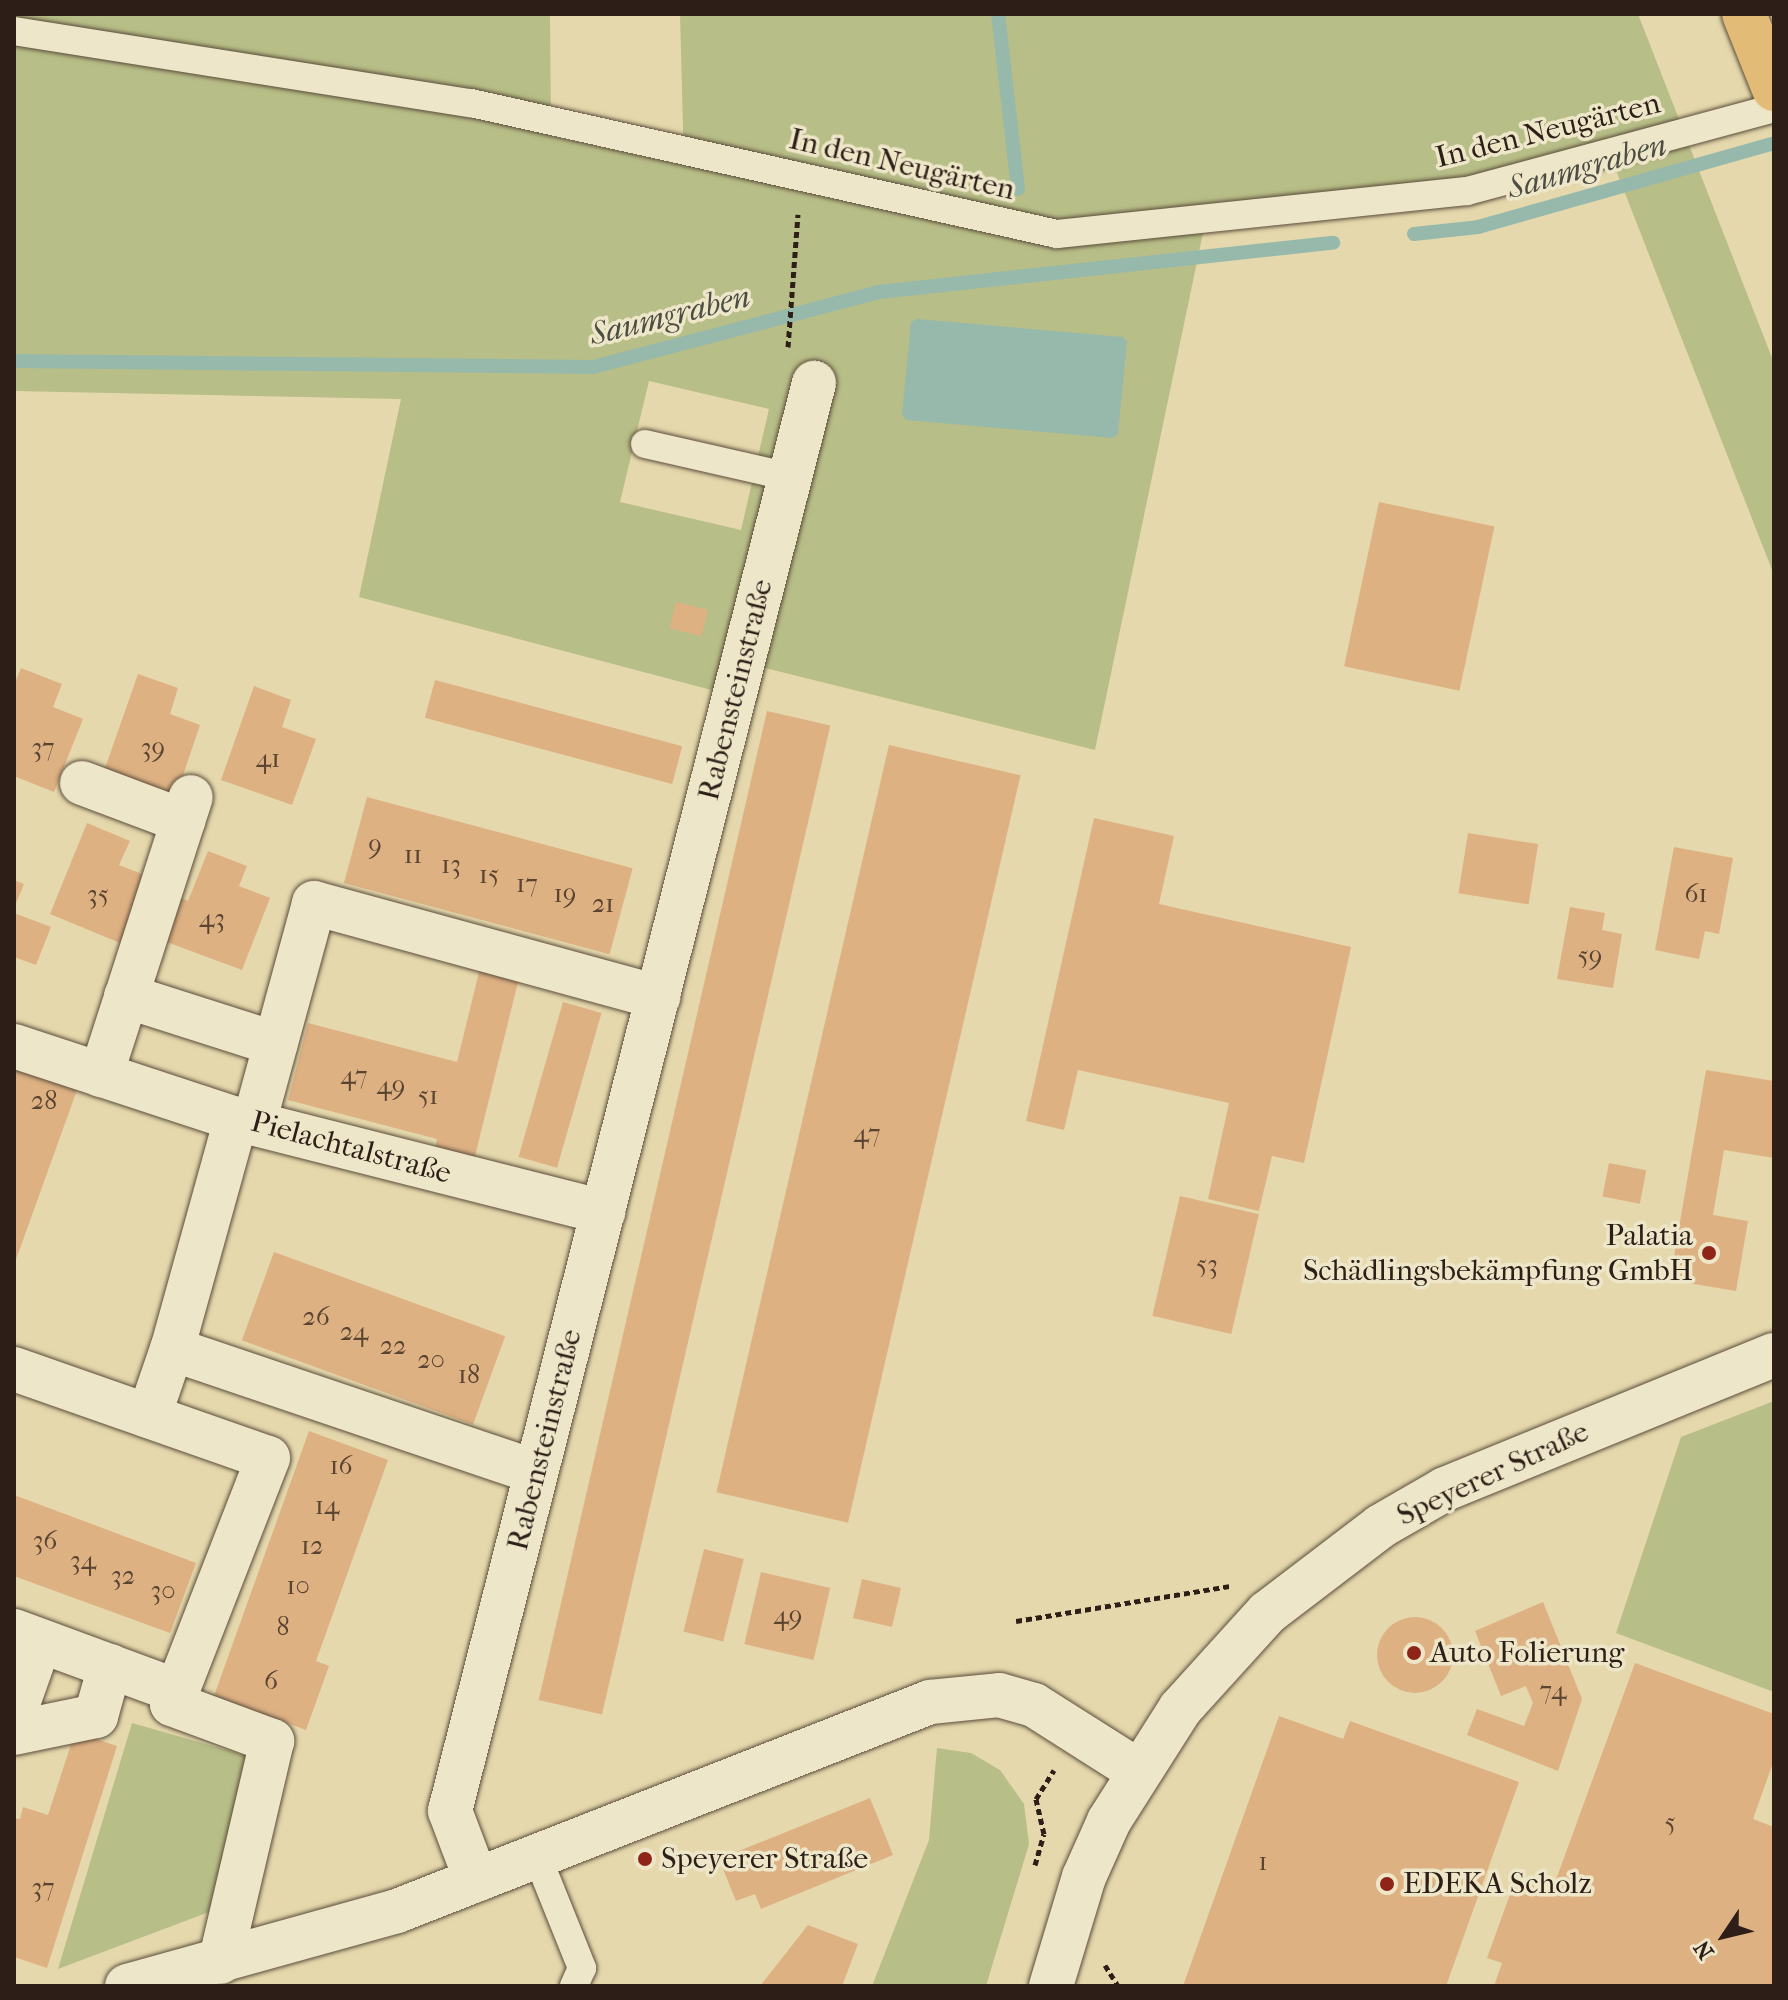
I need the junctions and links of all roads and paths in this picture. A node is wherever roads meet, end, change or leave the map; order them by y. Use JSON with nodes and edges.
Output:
{"nodes":[{"id":1,"x":1744,"y":14,"type":"edge"},
{"id":2,"x":14,"y":31,"type":"edge"},
{"id":3,"x":1771,"y":89,"type":"edge"},
{"id":4,"x":802,"y":177,"type":"junction"},
{"id":5,"x":785,"y":343,"type":"dead end"},
{"id":6,"x":814,"y":383,"type":"dead end"},
{"id":7,"x":645,"y":444,"type":"dead end"},
{"id":8,"x":790,"y":477,"type":"junction"},
{"id":9,"x":82,"y":783,"type":"dead end"},
{"id":10,"x":126,"y":996,"type":"junction"},
{"id":11,"x":658,"y":997,"type":"junction"},
{"id":12,"x":276,"y":1044,"type":"junction"},
{"id":13,"x":14,"y":1046,"type":"edge"},
{"id":14,"x":101,"y":1075,"type":"junction"},
{"id":15,"x":245,"y":1121,"type":"junction"},
{"id":16,"x":603,"y":1212,"type":"junction"},
{"id":17,"x":172,"y":1349,"type":"junction"},
{"id":18,"x":1774,"y":1355,"type":"edge"},
{"id":19,"x":14,"y":1369,"type":"edge"},
{"id":20,"x":292,"y":1392,"type":"junction"},
{"id":21,"x":149,"y":1416,"type":"junction"},
{"id":22,"x":268,"y":1458,"type":"junction"},
{"id":23,"x":536,"y":1472,"type":"junction"},
{"id":24,"x":1241,"y":1584,"type":"dead end"},
{"id":25,"x":1016,"y":1621,"type":"dead end"},
{"id":26,"x":27,"y":1636,"type":"edge"},
{"id":27,"x":110,"y":1666,"type":"junction"},
{"id":28,"x":177,"y":1691,"type":"junction"},
{"id":29,"x":14,"y":1715,"type":"edge"},
{"id":30,"x":1077,"y":1732,"type":"junction"},
{"id":31,"x":14,"y":1733,"type":"edge"},
{"id":32,"x":1138,"y":1771,"type":"junction"},
{"id":33,"x":537,"y":1856,"type":"junction"},
{"id":34,"x":476,"y":1880,"type":"junction"},
{"id":35,"x":1031,"y":1880,"type":"dead end"},
{"id":36,"x":220,"y":1962,"type":"junction"},
{"id":37,"x":127,"y":1986,"type":"edge"},
{"id":38,"x":574,"y":1986,"type":"edge"},
{"id":39,"x":1051,"y":1986,"type":"edge"}],
"edges":[{"from":1,"to":3,"type":"highway"},
{"from":2,"to":4,"type":"lane","name":"In den Neugärten"},
{"from":3,"to":4,"type":"lane","name":"In den Neugärten"},
{"from":4,"to":5,"type":"path"},
{"from":6,"to":8,"type":"street","name":"Rabensteinstraße"},
{"from":7,"to":8,"type":"lane"},
{"from":8,"to":11,"type":"street","name":"Rabensteinstraße"},
{"from":9,"to":10,"type":"street"},
{"from":10,"to":12,"type":"street"},
{"from":10,"to":14,"type":"street"},
{"from":11,"to":12,"type":"street"},
{"from":11,"to":16,"type":"street","name":"Rabensteinstraße"},
{"from":12,"to":15,"type":"street"},
{"from":13,"to":14,"type":"street","name":"Pielachtalstraße"},
{"from":14,"to":15,"type":"street","name":"Pielachtalstraße"},
{"from":15,"to":16,"type":"street","name":"Pielachtalstraße"},
{"from":15,"to":17,"type":"street"},
{"from":16,"to":23,"type":"street","name":"Rabensteinstraße"},
{"from":17,"to":20,"type":"street"},
{"from":17,"to":21,"type":"street"},
{"from":18,"to":32,"type":"street","name":"Speyerer Straße"},
{"from":19,"to":21,"type":"street"},
{"from":20,"to":22,"type":"street"},
{"from":20,"to":23,"type":"street"},
{"from":21,"to":22,"type":"street"},
{"from":22,"to":28,"type":"street"},
{"from":23,"to":34,"type":"street","name":"Rabensteinstraße"},
{"from":24,"to":25,"type":"path"},
{"from":26,"to":27,"type":"street"},
{"from":26,"to":29,"type":"street"},
{"from":27,"to":28,"type":"street"},
{"from":27,"to":31,"type":"street"},
{"from":28,"to":36,"type":"street"},
{"from":30,"to":32,"type":"street"},
{"from":30,"to":33,"type":"street"},
{"from":30,"to":35,"type":"path"},
{"from":32,"to":39,"type":"street","name":"Speyerer Straße"},
{"from":33,"to":34,"type":"street"},
{"from":33,"to":38,"type":"lane"},
{"from":34,"to":36,"type":"street"},
{"from":36,"to":37,"type":"street"}]}
